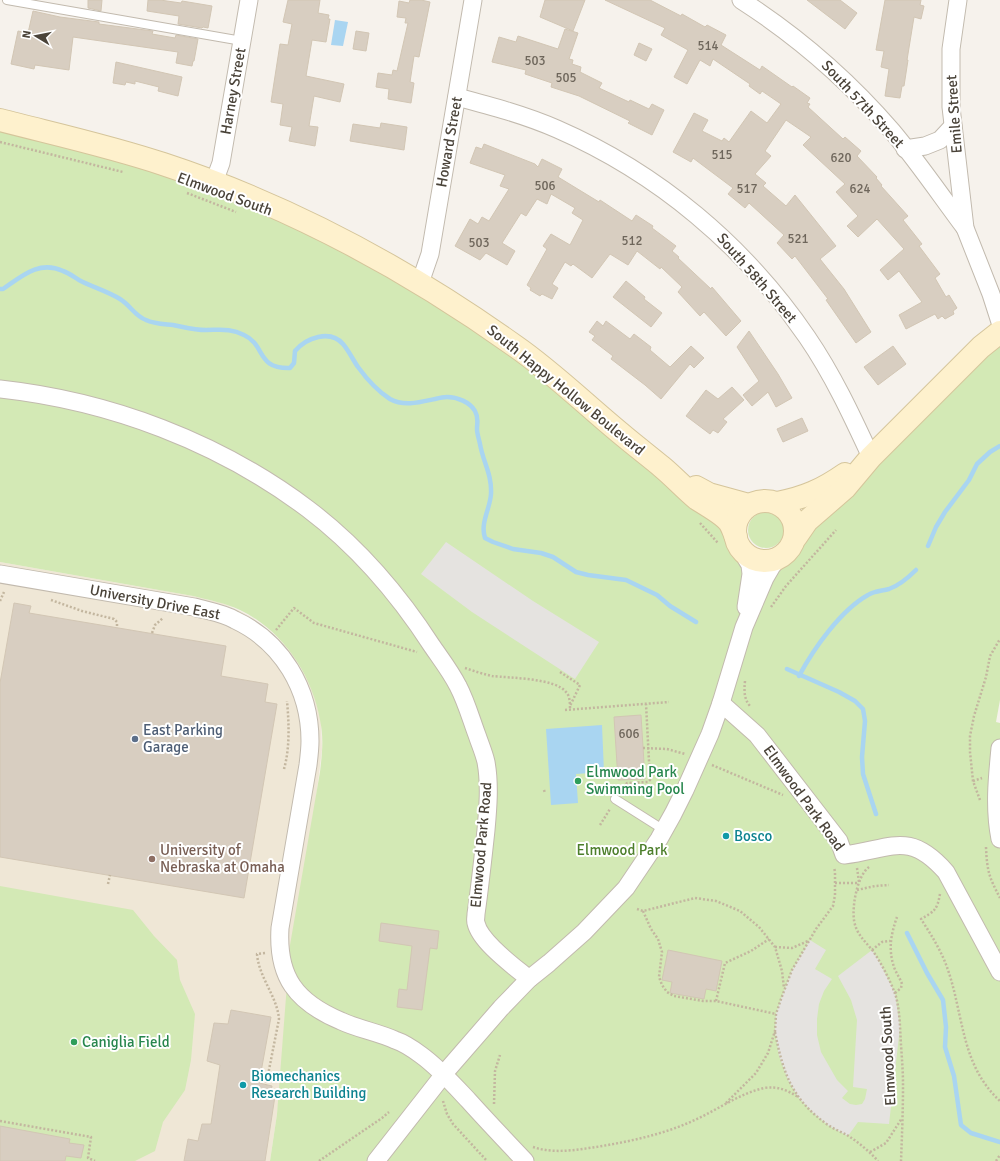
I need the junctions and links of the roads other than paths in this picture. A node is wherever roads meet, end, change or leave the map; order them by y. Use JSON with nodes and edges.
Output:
{"nodes":[{"id":1,"x":8,"y":0,"type":"edge"},
{"id":2,"x":249,"y":0,"type":"edge"},
{"id":3,"x":473,"y":0,"type":"edge"},
{"id":4,"x":741,"y":0,"type":"edge"},
{"id":5,"x":958,"y":0,"type":"edge"},
{"id":6,"x":242,"y":41,"type":"junction"},
{"id":7,"x":456,"y":97,"type":"junction"},
{"id":8,"x":0,"y":120,"type":"edge"},
{"id":9,"x":953,"y":126,"type":"junction"},
{"id":10,"x":905,"y":148,"type":"junction"},
{"id":11,"x":214,"y":182,"type":"junction"},
{"id":12,"x":965,"y":228,"type":"junction"},
{"id":13,"x":420,"y":284,"type":"junction"},
{"id":14,"x":1000,"y":322,"type":"edge"},
{"id":15,"x":1000,"y":332,"type":"edge"},
{"id":16,"x":0,"y":389,"type":"edge"},
{"id":17,"x":871,"y":457,"type":"junction"},
{"id":18,"x":661,"y":466,"type":"junction"},
{"id":19,"x":777,"y":503,"type":"junction"},
{"id":20,"x":749,"y":505,"type":"junction"},
{"id":21,"x":796,"y":537,"type":"junction"},
{"id":22,"x":738,"y":544,"type":"junction"},
{"id":23,"x":778,"y":559,"type":"junction"},
{"id":24,"x":0,"y":574,"type":"edge"},
{"id":25,"x":744,"y":627,"type":"junction"},
{"id":26,"x":721,"y":703,"type":"junction"},
{"id":27,"x":1000,"y":748,"type":"edge"},
{"id":28,"x":616,"y":800,"type":"road end"},
{"id":29,"x":664,"y":830,"type":"junction"},
{"id":30,"x":1000,"y":839,"type":"edge"},
{"id":31,"x":1000,"y":972,"type":"edge"},
{"id":32,"x":529,"y":979,"type":"junction"},
{"id":33,"x":443,"y":1075,"type":"junction"},
{"id":34,"x":527,"y":1153,"type":"edge"},
{"id":35,"x":376,"y":1161,"type":"edge"}],
"edges":[{"from":1,"to":6,"type":"lane"},
{"from":2,"to":6,"type":"street","name":"Harney Street"},
{"from":3,"to":7,"type":"street","name":"Howard Street"},
{"from":4,"to":10,"type":"street","name":"South 57th Street"},
{"from":5,"to":9,"type":"street","name":"Emile Street"},
{"from":6,"to":11,"type":"street","name":"Harney Street"},
{"from":7,"to":13,"type":"street","name":"Howard Street"},
{"from":7,"to":17,"type":"street","name":"South 58th Street"},
{"from":8,"to":11,"type":"street","name":"South Happy Hollow Boulevard"},
{"from":9,"to":10,"type":"street"},
{"from":9,"to":12,"type":"street","name":"Emile Street"},
{"from":10,"to":12,"type":"street","name":"South 57th Street"},
{"from":11,"to":13,"type":"street","name":"South Happy Hollow Boulevard"},
{"from":12,"to":14,"type":"street"},
{"from":13,"to":18,"type":"street","name":"South Happy Hollow Boulevard"},
{"from":15,"to":17,"type":"street"},
{"from":16,"to":32,"type":"street","name":"Elmwood Park Road"},
{"from":17,"to":19,"type":"street"},
{"from":17,"to":21,"type":"street"},
{"from":18,"to":20,"type":"street"},
{"from":18,"to":22,"type":"street","name":"South Happy Hollow Boulevard"},
{"from":19,"to":20,"type":"street"},
{"from":19,"to":21,"type":"street"},
{"from":20,"to":22,"type":"street"},
{"from":21,"to":23,"type":"street"},
{"from":22,"to":23,"type":"street"},
{"from":22,"to":25,"type":"street"},
{"from":23,"to":25,"type":"street"},
{"from":24,"to":33,"type":"street","name":"University Drive East"},
{"from":25,"to":26,"type":"street"},
{"from":26,"to":29,"type":"street"},
{"from":26,"to":31,"type":"street","name":"Elmwood Park Road"},
{"from":27,"to":30,"type":"street"},
{"from":28,"to":29,"type":"lane"},
{"from":29,"to":32,"type":"street"},
{"from":32,"to":33,"type":"street"},
{"from":33,"to":34,"type":"street"},
{"from":33,"to":35,"type":"street"}]}
